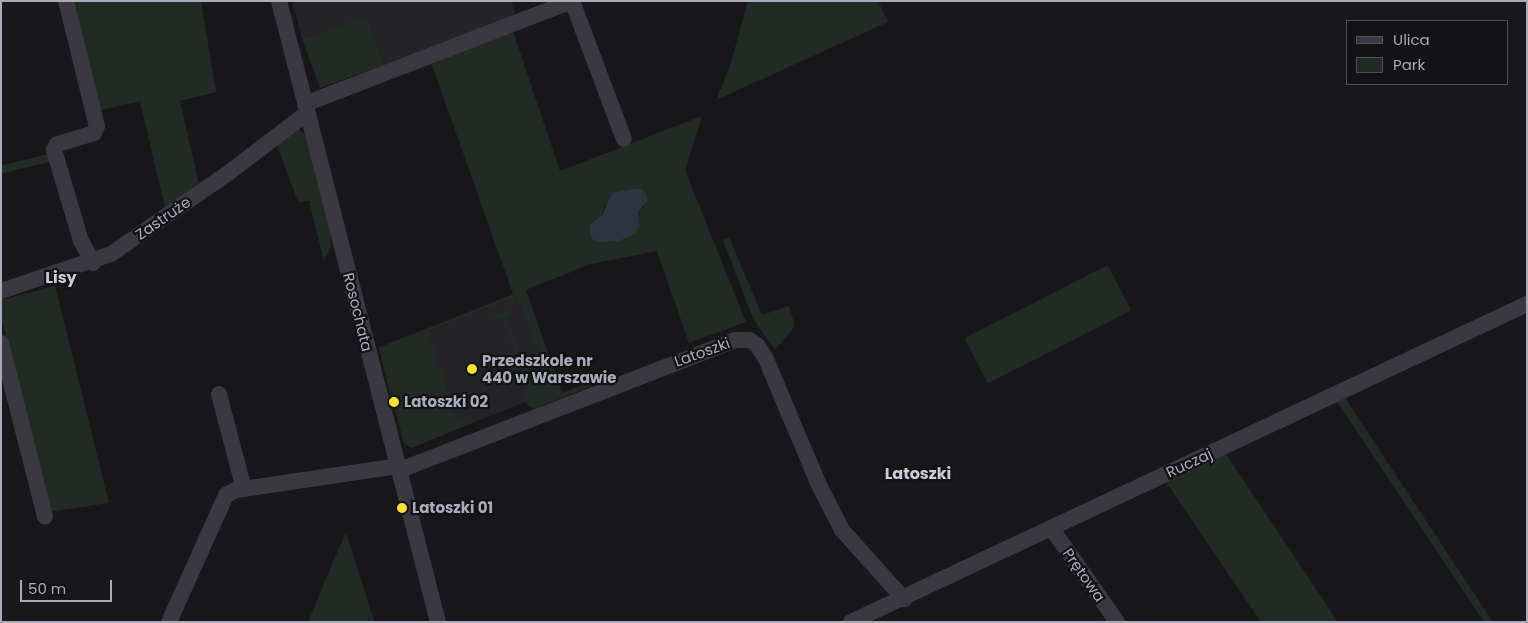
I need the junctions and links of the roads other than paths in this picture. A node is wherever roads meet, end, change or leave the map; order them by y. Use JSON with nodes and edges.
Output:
{"nodes":[{"id":1,"x":66,"y":1,"type":"edge"},
{"id":2,"x":279,"y":1,"type":"edge"},
{"id":3,"x":572,"y":1,"type":"edge"},
{"id":4,"x":306,"y":109,"type":"junction"},
{"id":5,"x":624,"y":139,"type":"dead end"},
{"id":6,"x":93,"y":263,"type":"junction"},
{"id":7,"x":1,"y":291,"type":"edge"},
{"id":8,"x":1527,"y":304,"type":"edge"},
{"id":9,"x":1,"y":344,"type":"edge"},
{"id":10,"x":219,"y":394,"type":"dead end"},
{"id":11,"x":399,"y":468,"type":"junction"},
{"id":12,"x":244,"y":489,"type":"junction"},
{"id":13,"x":45,"y":517,"type":"dead end"},
{"id":14,"x":1052,"y":529,"type":"junction"},
{"id":15,"x":904,"y":599,"type":"junction"},
{"id":16,"x":169,"y":622,"type":"edge"},
{"id":17,"x":438,"y":622,"type":"edge"},
{"id":18,"x":851,"y":622,"type":"edge"},
{"id":19,"x":1117,"y":622,"type":"edge"}],
"edges":[{"from":1,"to":6,"type":"street"},
{"from":2,"to":4,"type":"street","name":"Rosochata"},
{"from":3,"to":4,"type":"street","name":"Zastruże"},
{"from":3,"to":5,"type":"street"},
{"from":4,"to":6,"type":"street","name":"Zastruże"},
{"from":4,"to":11,"type":"street","name":"Rosochata"},
{"from":6,"to":7,"type":"street","name":"Zastruże"},
{"from":8,"to":14,"type":"street","name":"Ruczaj"},
{"from":9,"to":13,"type":"street"},
{"from":10,"to":12,"type":"street"},
{"from":11,"to":12,"type":"street","name":"Latoszki"},
{"from":11,"to":15,"type":"street","name":"Latoszki"},
{"from":11,"to":17,"type":"street","name":"Rosochata"},
{"from":12,"to":16,"type":"street","name":"Latoszki"},
{"from":14,"to":15,"type":"street","name":"Ruczaj"},
{"from":14,"to":19,"type":"street","name":"Prętowa"},
{"from":15,"to":18,"type":"street","name":"Ruczaj"}]}
